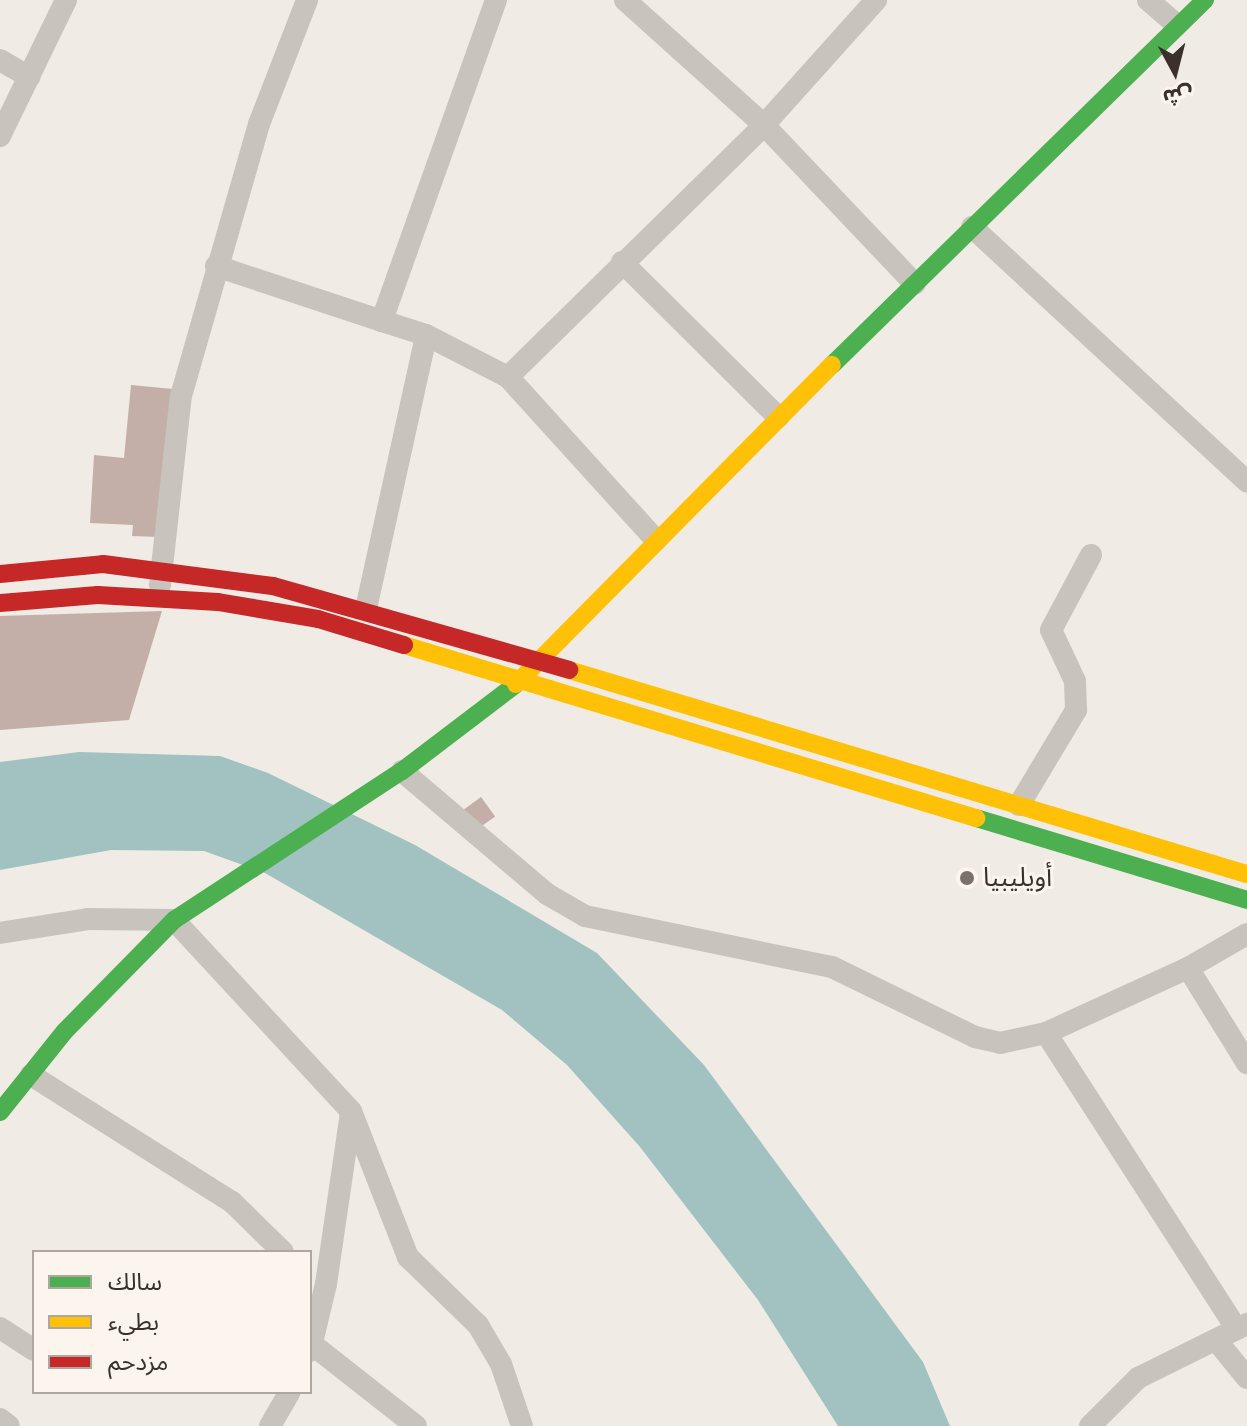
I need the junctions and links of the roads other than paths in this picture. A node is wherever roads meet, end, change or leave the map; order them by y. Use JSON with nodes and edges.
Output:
{"nodes":[{"id":1,"x":66,"y":0,"type":"edge"},
{"id":2,"x":307,"y":0,"type":"edge"},
{"id":3,"x":496,"y":0,"type":"edge"},
{"id":4,"x":625,"y":0,"type":"edge"},
{"id":5,"x":1148,"y":0,"type":"edge"},
{"id":6,"x":1205,"y":0,"type":"edge"},
{"id":7,"x":869,"y":2,"type":"edge"},
{"id":8,"x":1176,"y":24,"type":"junction"},
{"id":9,"x":0,"y":60,"type":"edge"},
{"id":10,"x":30,"y":77,"type":"junction"},
{"id":11,"x":764,"y":125,"type":"junction"},
{"id":12,"x":0,"y":136,"type":"edge"},
{"id":13,"x":972,"y":227,"type":"junction"},
{"id":14,"x":622,"y":262,"type":"junction"},
{"id":15,"x":216,"y":266,"type":"junction"},
{"id":16,"x":915,"y":284,"type":"junction"},
{"id":17,"x":382,"y":321,"type":"junction"},
{"id":18,"x":426,"y":335,"type":"junction"},
{"id":19,"x":508,"y":377,"type":"junction"},
{"id":20,"x":778,"y":417,"type":"junction"},
{"id":21,"x":1247,"y":482,"type":"edge"},
{"id":22,"x":656,"y":540,"type":"junction"},
{"id":23,"x":1091,"y":555,"type":"dead end"},
{"id":24,"x":162,"y":569,"type":"junction"},
{"id":25,"x":0,"y":574,"type":"edge"},
{"id":26,"x":158,"y":598,"type":"junction"},
{"id":27,"x":0,"y":603,"type":"edge"},
{"id":28,"x":366,"y":609,"type":"junction"},
{"id":29,"x":540,"y":660,"type":"junction"},
{"id":30,"x":522,"y":679,"type":"junction"},
{"id":31,"x":402,"y":771,"type":"junction"},
{"id":32,"x":1019,"y":805,"type":"junction"},
{"id":33,"x":1247,"y":874,"type":"edge"},
{"id":34,"x":1247,"y":900,"type":"edge"},
{"id":35,"x":174,"y":920,"type":"junction"},
{"id":36,"x":0,"y":933,"type":"edge"},
{"id":37,"x":1247,"y":934,"type":"edge"},
{"id":38,"x":1188,"y":968,"type":"junction"},
{"id":39,"x":1046,"y":1033,"type":"junction"},
{"id":40,"x":1247,"y":1063,"type":"edge"},
{"id":41,"x":31,"y":1075,"type":"junction"},
{"id":42,"x":1,"y":1107,"type":"edge"},
{"id":43,"x":351,"y":1111,"type":"junction"},
{"id":44,"x":281,"y":1250,"type":"edge"},
{"id":45,"x":318,"y":1279,"type":"edge"},
{"id":46,"x":1242,"y":1327,"type":"edge"},
{"id":47,"x":0,"y":1328,"type":"edge"},
{"id":48,"x":1216,"y":1340,"type":"junction"},
{"id":49,"x":312,"y":1348,"type":"edge"},
{"id":50,"x":32,"y":1349,"type":"edge"},
{"id":51,"x":1247,"y":1378,"type":"edge"},
{"id":52,"x":289,"y":1394,"type":"edge"},
{"id":53,"x":0,"y":1419,"type":"edge"},
{"id":54,"x":9,"y":1426,"type":"edge"},
{"id":55,"x":270,"y":1426,"type":"edge"},
{"id":56,"x":416,"y":1426,"type":"edge"},
{"id":57,"x":522,"y":1426,"type":"edge"},
{"id":58,"x":1090,"y":1426,"type":"edge"}],
"edges":[{"from":1,"to":10,"type":"street"},
{"from":2,"to":15,"type":"street"},
{"from":3,"to":17,"type":"street"},
{"from":4,"to":11,"type":"street"},
{"from":5,"to":8,"type":"street"},
{"from":6,"to":8,"type":"main road"},
{"from":7,"to":11,"type":"street"},
{"from":8,"to":13,"type":"main road"},
{"from":9,"to":10,"type":"street"},
{"from":10,"to":12,"type":"street"},
{"from":11,"to":14,"type":"street"},
{"from":11,"to":16,"type":"street"},
{"from":13,"to":16,"type":"main road"},
{"from":13,"to":21,"type":"street"},
{"from":14,"to":19,"type":"street"},
{"from":14,"to":20,"type":"street"},
{"from":15,"to":17,"type":"street"},
{"from":15,"to":24,"type":"street"},
{"from":16,"to":20,"type":"main road"},
{"from":17,"to":18,"type":"street"},
{"from":18,"to":19,"type":"street"},
{"from":18,"to":28,"type":"street"},
{"from":19,"to":22,"type":"street"},
{"from":20,"to":22,"type":"main road"},
{"from":22,"to":29,"type":"main road"},
{"from":23,"to":32,"type":"street"},
{"from":24,"to":25,"type":"main road"},
{"from":24,"to":26,"type":"street"},
{"from":24,"to":28,"type":"main road"},
{"from":26,"to":27,"type":"main road"},
{"from":26,"to":30,"type":"main road"},
{"from":28,"to":29,"type":"main road"},
{"from":29,"to":30,"type":"main road"},
{"from":29,"to":32,"type":"main road"},
{"from":30,"to":31,"type":"main road"},
{"from":30,"to":34,"type":"main road"},
{"from":31,"to":35,"type":"main road"},
{"from":31,"to":39,"type":"street"},
{"from":32,"to":33,"type":"main road"},
{"from":35,"to":36,"type":"street"},
{"from":35,"to":41,"type":"main road"},
{"from":35,"to":43,"type":"street"},
{"from":37,"to":38,"type":"street"},
{"from":38,"to":39,"type":"street"},
{"from":38,"to":40,"type":"street"},
{"from":39,"to":46,"type":"street"},
{"from":41,"to":42,"type":"main road"},
{"from":41,"to":44,"type":"street"},
{"from":43,"to":45,"type":"street"},
{"from":43,"to":57,"type":"street"},
{"from":45,"to":49,"type":"street"},
{"from":46,"to":48,"type":"street"},
{"from":47,"to":50,"type":"street"},
{"from":48,"to":51,"type":"street"},
{"from":48,"to":58,"type":"street"},
{"from":49,"to":56,"type":"street"},
{"from":52,"to":55,"type":"street"},
{"from":53,"to":54,"type":"street"}]}
